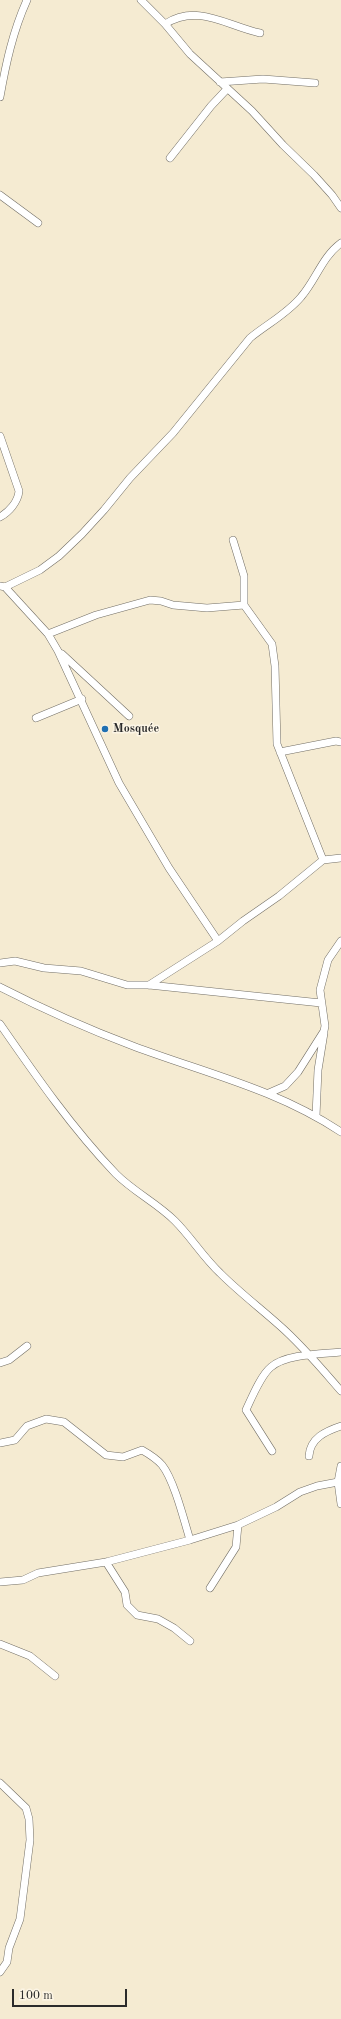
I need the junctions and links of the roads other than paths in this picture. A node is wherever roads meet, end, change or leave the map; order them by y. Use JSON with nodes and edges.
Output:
{"nodes":[{"id":1,"x":27,"y":0,"type":"edge"},
{"id":2,"x":141,"y":0,"type":"edge"},
{"id":3,"x":165,"y":24,"type":"junction"},
{"id":4,"x":260,"y":33,"type":"dead end"},
{"id":5,"x":220,"y":82,"type":"junction"},
{"id":6,"x":315,"y":83,"type":"dead end"},
{"id":7,"x":227,"y":88,"type":"junction"},
{"id":8,"x":0,"y":97,"type":"edge"},
{"id":9,"x":170,"y":158,"type":"dead end"},
{"id":10,"x":0,"y":195,"type":"edge"},
{"id":11,"x":341,"y":208,"type":"edge"},
{"id":12,"x":38,"y":223,"type":"dead end"},
{"id":13,"x":341,"y":243,"type":"edge"},
{"id":14,"x":0,"y":436,"type":"edge"},
{"id":15,"x":0,"y":517,"type":"edge"},
{"id":16,"x":233,"y":540,"type":"dead end"},
{"id":17,"x":3,"y":587,"type":"edge"},
{"id":18,"x":244,"y":605,"type":"junction"},
{"id":19,"x":48,"y":634,"type":"junction"},
{"id":20,"x":58,"y":651,"type":"junction"},
{"id":21,"x":82,"y":700,"type":"junction"},
{"id":22,"x":129,"y":716,"type":"dead end"},
{"id":23,"x":36,"y":718,"type":"dead end"},
{"id":24,"x":341,"y":742,"type":"edge"},
{"id":25,"x":280,"y":752,"type":"junction"},
{"id":26,"x":341,"y":858,"type":"edge"},
{"id":27,"x":323,"y":860,"type":"junction"},
{"id":28,"x":218,"y":941,"type":"junction"},
{"id":29,"x":341,"y":941,"type":"edge"},
{"id":30,"x":0,"y":963,"type":"edge"},
{"id":31,"x":149,"y":985,"type":"junction"},
{"id":32,"x":0,"y":987,"type":"edge"},
{"id":33,"x":321,"y":1004,"type":"junction"},
{"id":34,"x":0,"y":1024,"type":"edge"},
{"id":35,"x":324,"y":1031,"type":"junction"},
{"id":36,"x":269,"y":1093,"type":"junction"},
{"id":37,"x":316,"y":1116,"type":"junction"},
{"id":38,"x":341,"y":1132,"type":"edge"},
{"id":39,"x":27,"y":1346,"type":"dead end"},
{"id":40,"x":341,"y":1352,"type":"edge"},
{"id":41,"x":310,"y":1354,"type":"junction"},
{"id":42,"x":0,"y":1362,"type":"edge"},
{"id":43,"x":341,"y":1391,"type":"edge"},
{"id":44,"x":341,"y":1426,"type":"edge"},
{"id":45,"x":0,"y":1443,"type":"edge"},
{"id":46,"x":272,"y":1451,"type":"dead end"},
{"id":47,"x":309,"y":1456,"type":"dead end"},
{"id":48,"x":341,"y":1466,"type":"edge"},
{"id":49,"x":338,"y":1482,"type":"junction"},
{"id":50,"x":340,"y":1491,"type":"edge"},
{"id":51,"x":341,"y":1504,"type":"edge"},
{"id":52,"x":238,"y":1525,"type":"junction"},
{"id":53,"x":190,"y":1540,"type":"junction"},
{"id":54,"x":106,"y":1562,"type":"junction"},
{"id":55,"x":0,"y":1582,"type":"edge"},
{"id":56,"x":210,"y":1588,"type":"dead end"},
{"id":57,"x":190,"y":1641,"type":"dead end"},
{"id":58,"x":0,"y":1644,"type":"edge"},
{"id":59,"x":55,"y":1676,"type":"dead end"},
{"id":60,"x":0,"y":1783,"type":"edge"},
{"id":61,"x":0,"y":1972,"type":"edge"}],
"edges":[{"from":1,"to":8,"type":"street"},
{"from":2,"to":3,"type":"street"},
{"from":3,"to":4,"type":"street"},
{"from":3,"to":5,"type":"street"},
{"from":5,"to":6,"type":"street"},
{"from":5,"to":7,"type":"street"},
{"from":7,"to":9,"type":"street"},
{"from":7,"to":11,"type":"street"},
{"from":10,"to":12,"type":"street"},
{"from":13,"to":17,"type":"street"},
{"from":14,"to":15,"type":"street"},
{"from":16,"to":18,"type":"street"},
{"from":17,"to":19,"type":"street"},
{"from":18,"to":19,"type":"street"},
{"from":18,"to":25,"type":"street"},
{"from":19,"to":20,"type":"street"},
{"from":20,"to":21,"type":"street"},
{"from":20,"to":22,"type":"street"},
{"from":21,"to":23,"type":"street"},
{"from":21,"to":28,"type":"street"},
{"from":24,"to":25,"type":"street"},
{"from":25,"to":27,"type":"street"},
{"from":26,"to":27,"type":"street"},
{"from":27,"to":28,"type":"street"},
{"from":28,"to":31,"type":"street"},
{"from":29,"to":33,"type":"street"},
{"from":30,"to":31,"type":"street"},
{"from":31,"to":33,"type":"street"},
{"from":32,"to":36,"type":"street"},
{"from":33,"to":35,"type":"street"},
{"from":34,"to":41,"type":"street"},
{"from":35,"to":36,"type":"street"},
{"from":35,"to":37,"type":"street"},
{"from":36,"to":37,"type":"street"},
{"from":37,"to":38,"type":"street"},
{"from":39,"to":42,"type":"street"},
{"from":40,"to":41,"type":"street"},
{"from":41,"to":43,"type":"street"},
{"from":41,"to":46,"type":"street"},
{"from":44,"to":47,"type":"street"},
{"from":45,"to":53,"type":"street"},
{"from":48,"to":49,"type":"street"},
{"from":49,"to":50,"type":"street"},
{"from":49,"to":52,"type":"street"},
{"from":50,"to":51,"type":"street"},
{"from":52,"to":53,"type":"street"},
{"from":52,"to":56,"type":"street"},
{"from":53,"to":54,"type":"street"},
{"from":54,"to":55,"type":"street"},
{"from":54,"to":57,"type":"street"},
{"from":58,"to":59,"type":"street"},
{"from":60,"to":61,"type":"street"}]}
